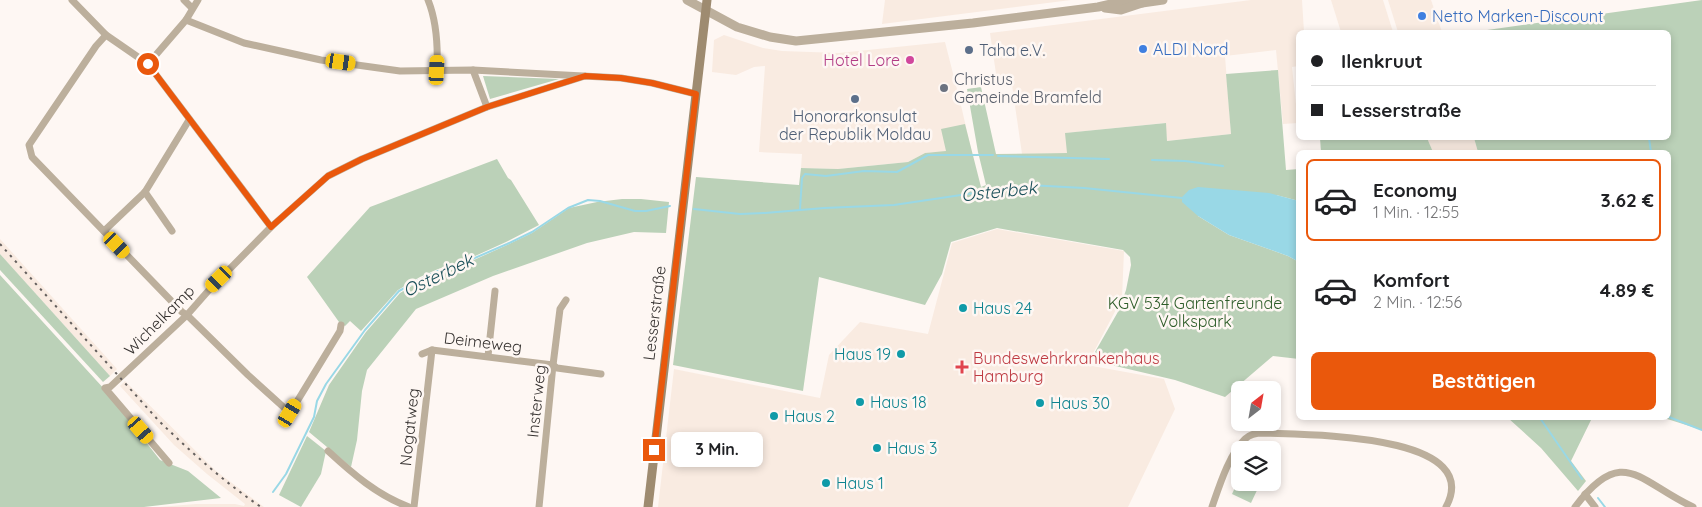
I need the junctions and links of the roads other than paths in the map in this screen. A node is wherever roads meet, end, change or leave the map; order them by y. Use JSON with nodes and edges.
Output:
{"nodes":[{"id":1,"x":72,"y":0,"type":"edge"},
{"id":2,"x":184,"y":0,"type":"edge"},
{"id":3,"x":198,"y":0,"type":"edge"},
{"id":4,"x":428,"y":0,"type":"edge"},
{"id":5,"x":687,"y":0,"type":"edge"},
{"id":6,"x":1163,"y":0,"type":"edge"},
{"id":7,"x":706,"y":5,"type":"edge"},
{"id":8,"x":192,"y":8,"type":"junction"},
{"id":9,"x":186,"y":20,"type":"junction"},
{"id":10,"x":106,"y":35,"type":"junction"},
{"id":11,"x":148,"y":64,"type":"junction"},
{"id":12,"x":437,"y":70,"type":"junction"},
{"id":13,"x":473,"y":70,"type":"junction"},
{"id":14,"x":585,"y":76,"type":"junction"},
{"id":15,"x":696,"y":94,"type":"junction"},
{"id":16,"x":487,"y":107,"type":"junction"},
{"id":17,"x":189,"y":120,"type":"junction"},
{"id":18,"x":145,"y":192,"type":"junction"},
{"id":19,"x":271,"y":227,"type":"junction"},
{"id":20,"x":104,"y":231,"type":"junction"},
{"id":21,"x":172,"y":231,"type":"dead end"},
{"id":22,"x":495,"y":291,"type":"dead end"},
{"id":23,"x":566,"y":300,"type":"dead end"},
{"id":24,"x":187,"y":315,"type":"junction"},
{"id":25,"x":341,"y":325,"type":"dead end"},
{"id":26,"x":432,"y":350,"type":"junction"},
{"id":27,"x":422,"y":354,"type":"dead end"},
{"id":28,"x":488,"y":356,"type":"junction"},
{"id":29,"x":553,"y":365,"type":"junction"},
{"id":30,"x":600,"y":374,"type":"dead end"},
{"id":31,"x":328,"y":451,"type":"dead end"},
{"id":32,"x":169,"y":463,"type":"dead end"},
{"id":33,"x":1585,"y":494,"type":"junction"},
{"id":34,"x":409,"y":507,"type":"edge"},
{"id":35,"x":414,"y":507,"type":"edge"},
{"id":36,"x":540,"y":507,"type":"edge"},
{"id":37,"x":648,"y":507,"type":"edge"},
{"id":38,"x":1212,"y":507,"type":"edge"},
{"id":39,"x":1446,"y":507,"type":"edge"},
{"id":40,"x":1575,"y":507,"type":"edge"},
{"id":41,"x":1595,"y":507,"type":"edge"},
{"id":42,"x":1693,"y":507,"type":"edge"}],
"edges":[{"from":1,"to":10,"type":"street"},
{"from":2,"to":8,"type":"street"},
{"from":3,"to":8,"type":"street"},
{"from":4,"to":12,"type":"street"},
{"from":5,"to":7,"type":"street"},
{"from":6,"to":7,"type":"street"},
{"from":7,"to":15,"type":"main road","name":"Lesserstraße"},
{"from":8,"to":9,"type":"street"},
{"from":9,"to":11,"type":"street"},
{"from":9,"to":12,"type":"street"},
{"from":10,"to":11,"type":"street"},
{"from":10,"to":20,"type":"street"},
{"from":11,"to":17,"type":"street"},
{"from":12,"to":13,"type":"street"},
{"from":13,"to":14,"type":"street"},
{"from":13,"to":16,"type":"street"},
{"from":14,"to":15,"type":"street"},
{"from":14,"to":16,"type":"street","name":"Wichelkamp"},
{"from":15,"to":37,"type":"main road","name":"Lesserstraße"},
{"from":16,"to":19,"type":"street","name":"Wichelkamp"},
{"from":17,"to":18,"type":"street"},
{"from":17,"to":19,"type":"street"},
{"from":18,"to":20,"type":"street"},
{"from":18,"to":21,"type":"street"},
{"from":19,"to":24,"type":"street","name":"Wichelkamp"},
{"from":20,"to":24,"type":"street"},
{"from":22,"to":28,"type":"street"},
{"from":23,"to":29,"type":"street","name":"Insterweg"},
{"from":24,"to":25,"type":"street"},
{"from":24,"to":32,"type":"street","name":"Wichelkamp"},
{"from":26,"to":27,"type":"street","name":"Deimeweg"},
{"from":26,"to":28,"type":"street","name":"Deimeweg"},
{"from":26,"to":35,"type":"street","name":"Nogatweg"},
{"from":28,"to":29,"type":"street","name":"Deimeweg"},
{"from":29,"to":30,"type":"street","name":"Deimeweg"},
{"from":29,"to":36,"type":"street","name":"Insterweg"},
{"from":31,"to":34,"type":"street"},
{"from":33,"to":40,"type":"street"},
{"from":33,"to":41,"type":"street"},
{"from":33,"to":42,"type":"street"},
{"from":38,"to":39,"type":"street"}]}
